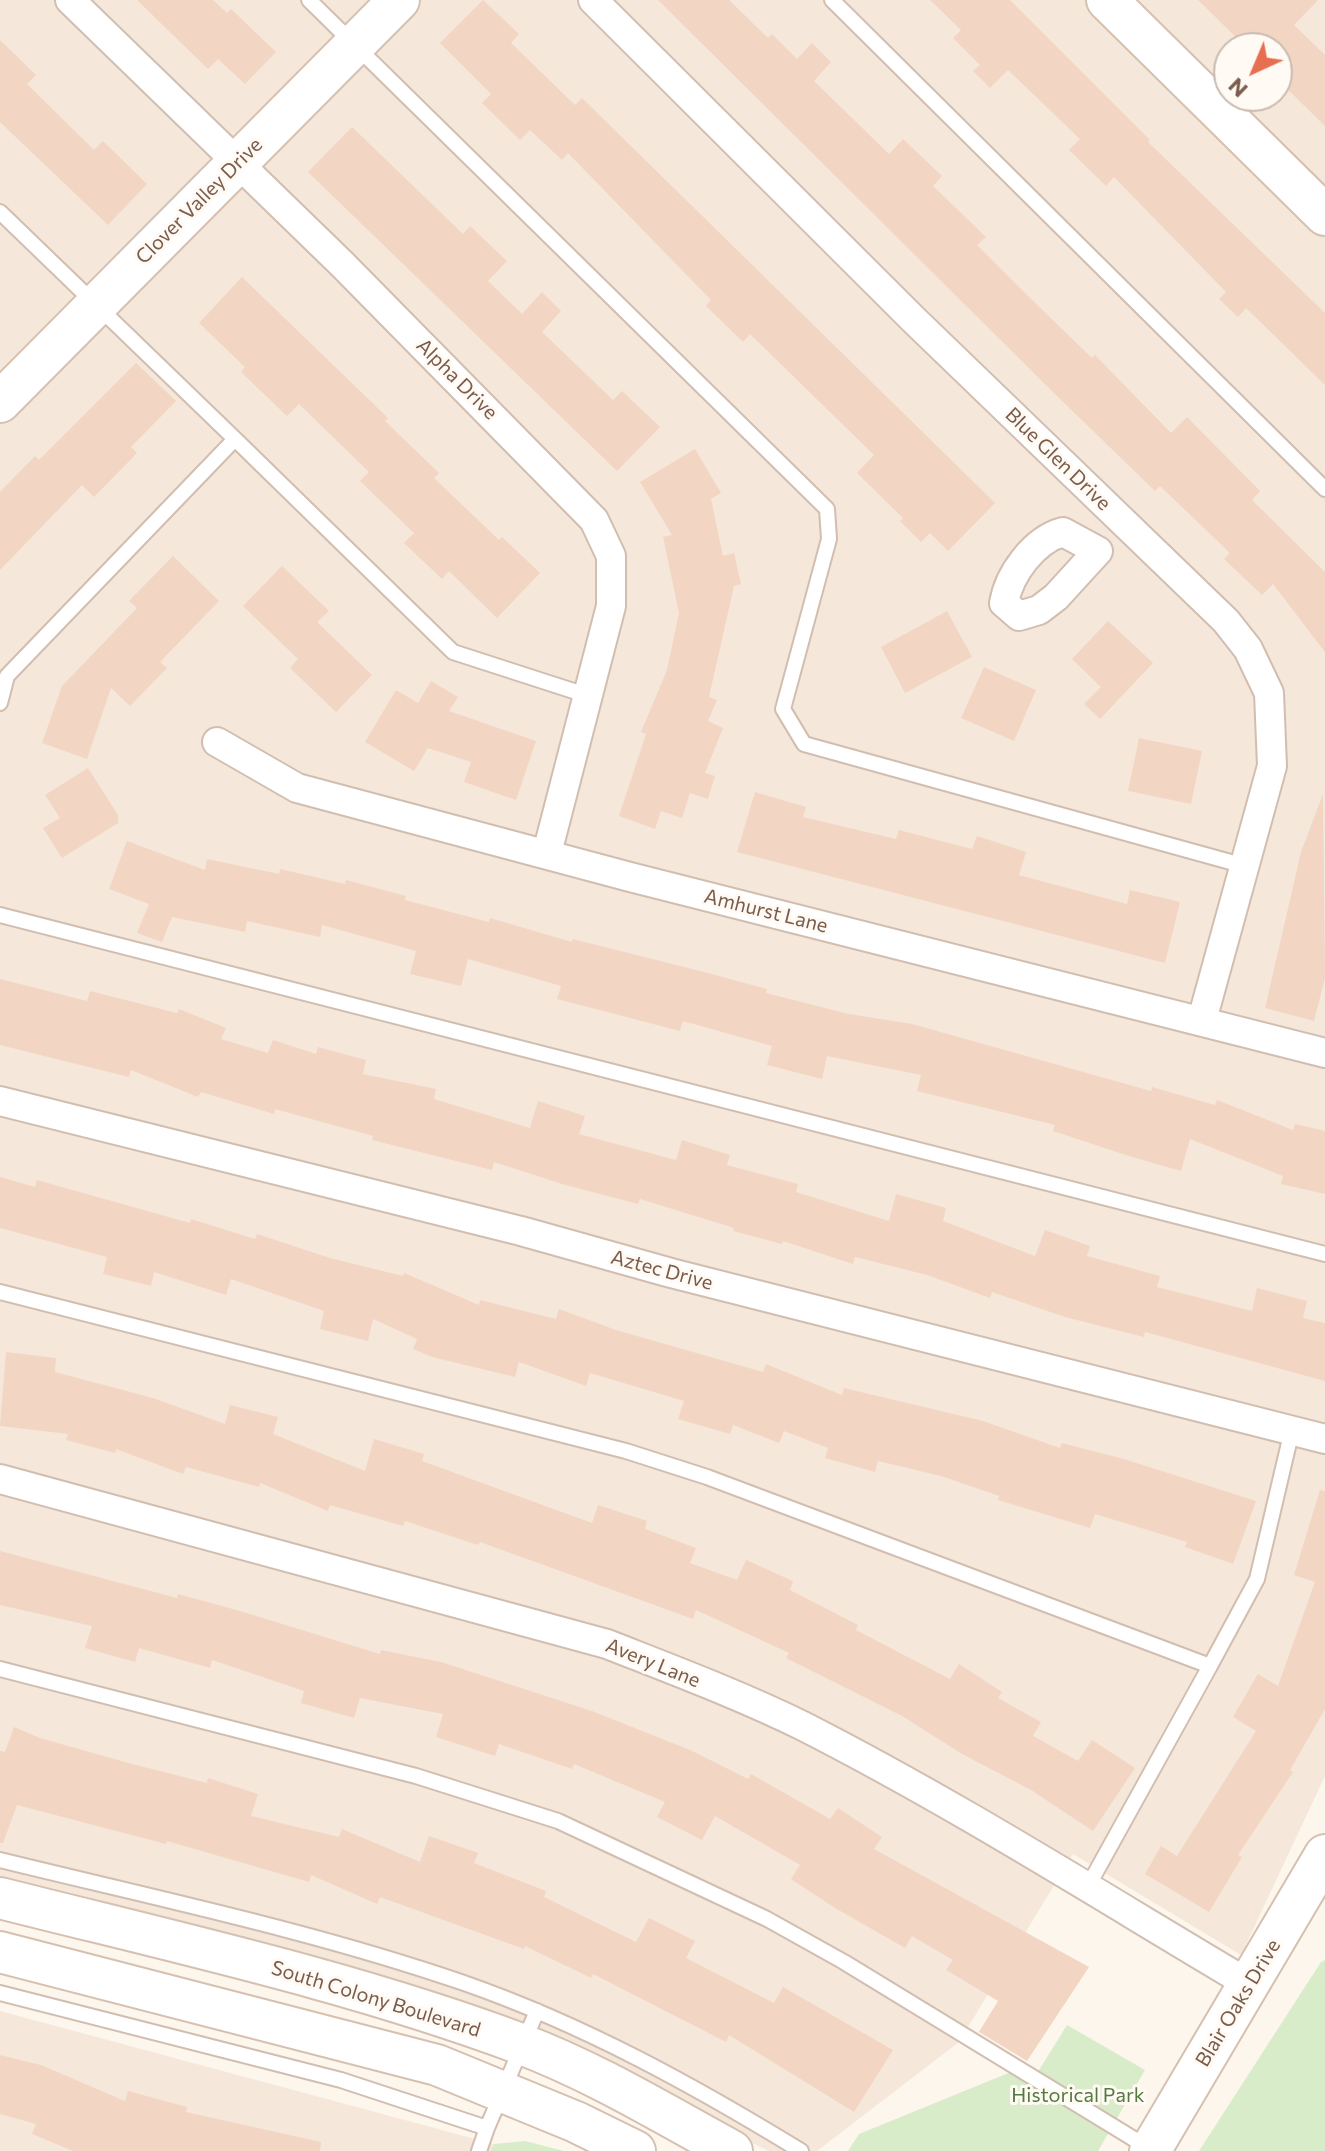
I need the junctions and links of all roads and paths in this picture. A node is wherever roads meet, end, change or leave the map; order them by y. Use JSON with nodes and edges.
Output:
{"nodes":[{"id":1,"x":70,"y":0,"type":"edge"},
{"id":2,"x":309,"y":0,"type":"edge"},
{"id":3,"x":399,"y":0,"type":"edge"},
{"id":4,"x":593,"y":0,"type":"edge"},
{"id":5,"x":832,"y":0,"type":"edge"},
{"id":6,"x":1107,"y":0,"type":"edge"},
{"id":7,"x":354,"y":45,"type":"junction"},
{"id":8,"x":237,"y":163,"type":"junction"},
{"id":9,"x":0,"y":212,"type":"edge"},
{"id":10,"x":1325,"y":215,"type":"edge"},
{"id":11,"x":95,"y":306,"type":"junction"},
{"id":12,"x":0,"y":402,"type":"edge"},
{"id":13,"x":235,"y":439,"type":"junction"},
{"id":14,"x":1325,"y":489,"type":"edge"},
{"id":15,"x":1124,"y":523,"type":"junction"},
{"id":16,"x":1098,"y":551,"type":"dead end"},
{"id":17,"x":589,"y":696,"type":"junction"},
{"id":18,"x":0,"y":703,"type":"edge"},
{"id":19,"x":217,"y":742,"type":"dead end"},
{"id":20,"x":547,"y":853,"type":"junction"},
{"id":21,"x":1245,"y":866,"type":"junction"},
{"id":22,"x":0,"y":915,"type":"edge"},
{"id":23,"x":1202,"y":1020,"type":"junction"},
{"id":24,"x":1325,"y":1053,"type":"edge"},
{"id":25,"x":0,"y":1101,"type":"edge"},
{"id":26,"x":1325,"y":1254,"type":"edge"},
{"id":27,"x":0,"y":1292,"type":"edge"},
{"id":28,"x":1292,"y":1430,"type":"junction"},
{"id":29,"x":1325,"y":1439,"type":"edge"},
{"id":30,"x":0,"y":1479,"type":"edge"},
{"id":31,"x":1210,"y":1666,"type":"junction"},
{"id":32,"x":0,"y":1669,"type":"edge"},
{"id":33,"x":1325,"y":1855,"type":"edge"},
{"id":34,"x":0,"y":1860,"type":"edge"},
{"id":35,"x":1087,"y":1888,"type":"junction"},
{"id":36,"x":0,"y":1898,"type":"edge"},
{"id":37,"x":0,"y":1952,"type":"edge"},
{"id":38,"x":1249,"y":1984,"type":"junction"},
{"id":39,"x":0,"y":1993,"type":"edge"},
{"id":40,"x":530,"y":2028,"type":"junction"},
{"id":41,"x":502,"y":2092,"type":"junction"},
{"id":42,"x":487,"y":2128,"type":"junction"},
{"id":43,"x":1151,"y":2150,"type":"edge"},
{"id":44,"x":479,"y":2151,"type":"edge"},
{"id":45,"x":635,"y":2151,"type":"edge"},
{"id":46,"x":732,"y":2151,"type":"edge"},
{"id":47,"x":801,"y":2151,"type":"edge"}],
"edges":[{"from":1,"to":8,"type":"street","name":"Alpha Drive"},
{"from":2,"to":7,"type":"lane"},
{"from":3,"to":7,"type":"main road","name":"Clover Valley Drive"},
{"from":4,"to":15,"type":"street","name":"Blue Glen Drive"},
{"from":5,"to":14,"type":"lane"},
{"from":6,"to":10,"type":"main road"},
{"from":7,"to":8,"type":"main road","name":"Clover Valley Drive"},
{"from":7,"to":21,"type":"lane"},
{"from":8,"to":11,"type":"main road","name":"Clover Valley Drive"},
{"from":8,"to":17,"type":"street","name":"Alpha Drive"},
{"from":9,"to":11,"type":"lane"},
{"from":11,"to":12,"type":"main road","name":"Clover Valley Drive"},
{"from":11,"to":13,"type":"lane"},
{"from":13,"to":17,"type":"lane"},
{"from":13,"to":18,"type":"lane"},
{"from":15,"to":16,"type":"street"},
{"from":15,"to":21,"type":"street","name":"Blue Glen Drive"},
{"from":17,"to":20,"type":"street","name":"Alpha Drive"},
{"from":19,"to":20,"type":"street","name":"Amhurst Lane"},
{"from":20,"to":23,"type":"street","name":"Amhurst Lane"},
{"from":21,"to":23,"type":"street","name":"Blue Glen Drive"},
{"from":22,"to":26,"type":"lane"},
{"from":23,"to":24,"type":"street","name":"Amhurst Lane"},
{"from":25,"to":28,"type":"street","name":"Aztec Drive"},
{"from":27,"to":31,"type":"lane"},
{"from":28,"to":29,"type":"street","name":"Aztec Drive"},
{"from":28,"to":31,"type":"lane"},
{"from":30,"to":35,"type":"street","name":"Avery Lane"},
{"from":31,"to":35,"type":"lane"},
{"from":32,"to":43,"type":"lane"},
{"from":33,"to":38,"type":"main road","name":"Blair Oaks Drive"},
{"from":34,"to":40,"type":"lane"},
{"from":35,"to":38,"type":"street","name":"Avery Lane"},
{"from":36,"to":40,"type":"main road","name":"South Colony Boulevard"},
{"from":37,"to":41,"type":"main road"},
{"from":38,"to":43,"type":"main road","name":"Blair Oaks Drive"},
{"from":39,"to":42,"type":"lane"},
{"from":40,"to":41,"type":"lane"},
{"from":40,"to":46,"type":"main road","name":"South Colony Boulevard"},
{"from":40,"to":47,"type":"lane"},
{"from":41,"to":42,"type":"lane"},
{"from":41,"to":45,"type":"main road"},
{"from":42,"to":44,"type":"lane"}]}
